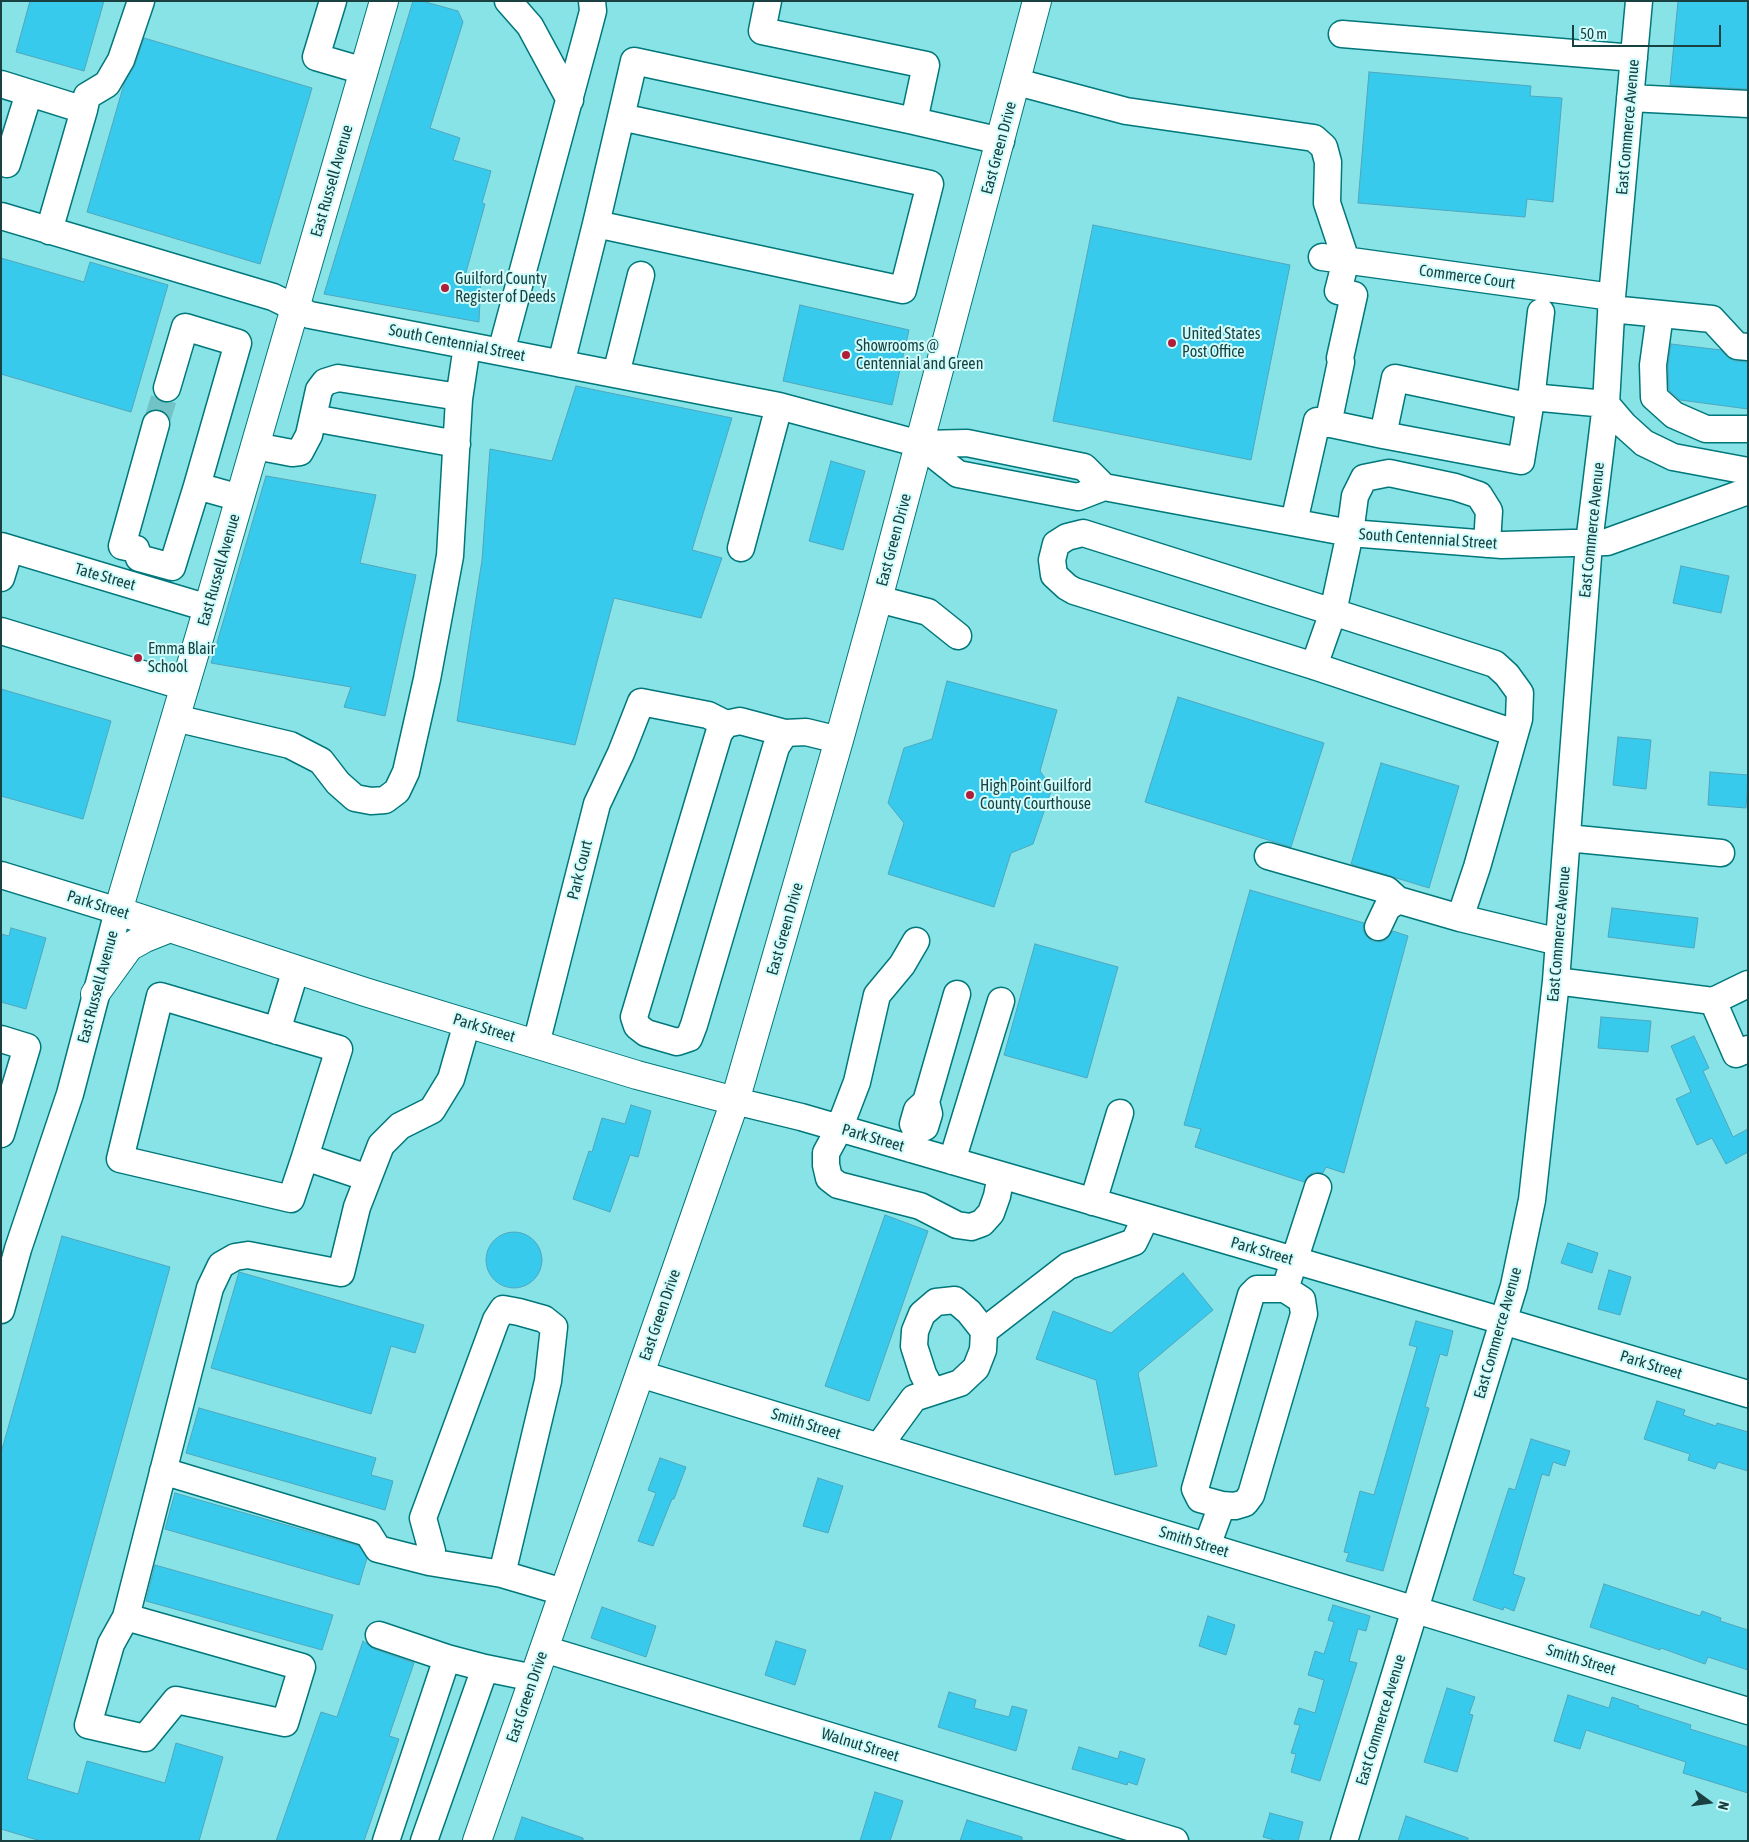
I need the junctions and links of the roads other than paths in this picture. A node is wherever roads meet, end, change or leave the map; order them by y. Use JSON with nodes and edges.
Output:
{"nodes":[{"id":1,"x":141,"y":1,"type":"edge"},
{"id":2,"x":333,"y":1,"type":"edge"},
{"id":3,"x":384,"y":1,"type":"edge"},
{"id":4,"x":508,"y":1,"type":"edge"},
{"id":5,"x":592,"y":1,"type":"edge"},
{"id":6,"x":768,"y":1,"type":"edge"},
{"id":7,"x":1037,"y":1,"type":"edge"},
{"id":8,"x":1639,"y":1,"type":"edge"},
{"id":9,"x":1342,"y":34,"type":"dead end"},
{"id":10,"x":1634,"y":58,"type":"junction"},
{"id":11,"x":364,"y":71,"type":"junction"},
{"id":12,"x":1017,"y":82,"type":"junction"},
{"id":13,"x":1,"y":84,"type":"edge"},
{"id":14,"x":29,"y":93,"type":"junction"},
{"id":15,"x":1630,"y":98,"type":"junction"},
{"id":16,"x":570,"y":100,"type":"junction"},
{"id":17,"x":1748,"y":104,"type":"edge"},
{"id":18,"x":84,"y":110,"type":"junction"},
{"id":19,"x":621,"y":117,"type":"junction"},
{"id":20,"x":914,"y":121,"type":"junction"},
{"id":21,"x":1001,"y":142,"type":"junction"},
{"id":22,"x":3,"y":169,"type":"edge"},
{"id":23,"x":1,"y":216,"type":"edge"},
{"id":24,"x":596,"y":224,"type":"junction"},
{"id":25,"x":49,"y":230,"type":"junction"},
{"id":26,"x":1337,"y":262,"type":"junction"},
{"id":27,"x":641,"y":275,"type":"dead end"},
{"id":28,"x":1612,"y":303,"type":"junction"},
{"id":29,"x":295,"y":307,"type":"junction"},
{"id":30,"x":1541,"y":312,"type":"dead end"},
{"id":31,"x":1660,"y":314,"type":"junction"},
{"id":32,"x":467,"y":346,"type":"junction"},
{"id":33,"x":1748,"y":347,"type":"edge"},
{"id":34,"x":501,"y":352,"type":"junction"},
{"id":35,"x":561,"y":364,"type":"junction"},
{"id":36,"x":616,"y":374,"type":"junction"},
{"id":37,"x":167,"y":388,"type":"tunnel mouth"},
{"id":38,"x":460,"y":397,"type":"junction"},
{"id":39,"x":1531,"y":400,"type":"junction"},
{"id":40,"x":1606,"y":404,"type":"junction"},
{"id":41,"x":779,"y":406,"type":"junction"},
{"id":42,"x":313,"y":418,"type":"junction"},
{"id":43,"x":156,"y":424,"type":"tunnel mouth"},
{"id":44,"x":1328,"y":424,"type":"junction"},
{"id":45,"x":1748,"y":429,"type":"edge"},
{"id":46,"x":1383,"y":435,"type":"junction"},
{"id":47,"x":457,"y":444,"type":"junction"},
{"id":48,"x":920,"y":444,"type":"junction"},
{"id":49,"x":255,"y":446,"type":"junction"},
{"id":50,"x":1748,"y":471,"type":"edge"},
{"id":51,"x":197,"y":486,"type":"junction"},
{"id":52,"x":1748,"y":491,"type":"edge"},
{"id":53,"x":240,"y":498,"type":"junction"},
{"id":54,"x":1294,"y":522,"type":"junction"},
{"id":55,"x":1350,"y":533,"type":"junction"},
{"id":56,"x":1589,"y":543,"type":"junction"},
{"id":57,"x":1487,"y":544,"type":"junction"},
{"id":58,"x":122,"y":546,"type":"junction"},
{"id":59,"x":5,"y":548,"type":"edge"},
{"id":60,"x":740,"y":548,"type":"dead end"},
{"id":61,"x":1,"y":578,"type":"edge"},
{"id":62,"x":114,"y":580,"type":"junction"},
{"id":63,"x":878,"y":599,"type":"junction"},
{"id":64,"x":208,"y":608,"type":"junction"},
{"id":65,"x":1333,"y":612,"type":"junction"},
{"id":66,"x":1,"y":631,"type":"edge"},
{"id":67,"x":958,"y":636,"type":"dead end"},
{"id":68,"x":1314,"y":666,"type":"junction"},
{"id":69,"x":185,"y":687,"type":"junction"},
{"id":70,"x":175,"y":718,"type":"junction"},
{"id":71,"x":726,"y":724,"type":"junction"},
{"id":72,"x":1515,"y":733,"type":"junction"},
{"id":73,"x":785,"y":734,"type":"junction"},
{"id":74,"x":840,"y":740,"type":"junction"},
{"id":75,"x":1567,"y":838,"type":"junction"},
{"id":76,"x":1721,"y":853,"type":"dead end"},
{"id":77,"x":1268,"y":856,"type":"dead end"},
{"id":78,"x":1,"y":876,"type":"edge"},
{"id":79,"x":1398,"y":900,"type":"junction"},
{"id":80,"x":118,"y":911,"type":"junction"},
{"id":81,"x":1460,"y":918,"type":"junction"},
{"id":82,"x":170,"y":928,"type":"junction"},
{"id":83,"x":1383,"y":928,"type":"dead end"},
{"id":84,"x":916,"y":941,"type":"dead end"},
{"id":85,"x":1558,"y":942,"type":"junction"},
{"id":86,"x":296,"y":969,"type":"junction"},
{"id":87,"x":1556,"y":981,"type":"junction"},
{"id":88,"x":1748,"y":984,"type":"edge"},
{"id":89,"x":95,"y":994,"type":"junction"},
{"id":90,"x":957,"y":994,"type":"dead end"},
{"id":91,"x":1001,"y":1001,"type":"dead end"},
{"id":92,"x":1712,"y":1001,"type":"junction"},
{"id":93,"x":467,"y":1023,"type":"junction"},
{"id":94,"x":277,"y":1031,"type":"junction"},
{"id":95,"x":1,"y":1039,"type":"edge"},
{"id":96,"x":536,"y":1044,"type":"junction"},
{"id":97,"x":1748,"y":1048,"type":"edge"},
{"id":98,"x":735,"y":1101,"type":"junction"},
{"id":99,"x":1120,"y":1114,"type":"dead end"},
{"id":100,"x":839,"y":1128,"type":"junction"},
{"id":101,"x":1,"y":1134,"type":"edge"},
{"id":102,"x":914,"y":1140,"type":"junction"},
{"id":103,"x":304,"y":1157,"type":"junction"},
{"id":104,"x":952,"y":1161,"type":"junction"},
{"id":105,"x":1001,"y":1175,"type":"junction"},
{"id":106,"x":368,"y":1178,"type":"junction"},
{"id":107,"x":1318,"y":1187,"type":"dead end"},
{"id":108,"x":1093,"y":1202,"type":"junction"},
{"id":109,"x":1146,"y":1217,"type":"junction"},
{"id":110,"x":1293,"y":1260,"type":"junction"},
{"id":111,"x":1285,"y":1288,"type":"junction"},
{"id":112,"x":1,"y":1310,"type":"edge"},
{"id":113,"x":1503,"y":1321,"type":"junction"},
{"id":114,"x":984,"y":1331,"type":"junction"},
{"id":115,"x":640,"y":1374,"type":"junction"},
{"id":116,"x":932,"y":1391,"type":"junction"},
{"id":117,"x":1748,"y":1394,"type":"edge"},
{"id":118,"x":879,"y":1446,"type":"junction"},
{"id":119,"x":164,"y":1471,"type":"junction"},
{"id":120,"x":1222,"y":1505,"type":"junction"},
{"id":121,"x":1207,"y":1546,"type":"junction"},
{"id":122,"x":429,"y":1562,"type":"junction"},
{"id":123,"x":502,"y":1574,"type":"junction"},
{"id":124,"x":563,"y":1592,"type":"junction"},
{"id":125,"x":1414,"y":1610,"type":"junction"},
{"id":126,"x":126,"y":1617,"type":"junction"},
{"id":127,"x":379,"y":1635,"type":"dead end"},
{"id":128,"x":544,"y":1650,"type":"junction"},
{"id":129,"x":447,"y":1658,"type":"junction"},
{"id":130,"x":484,"y":1668,"type":"junction"},
{"id":131,"x":534,"y":1678,"type":"junction"},
{"id":132,"x":1748,"y":1711,"type":"edge"},
{"id":133,"x":386,"y":1841,"type":"edge"},
{"id":134,"x":424,"y":1841,"type":"edge"},
{"id":135,"x":477,"y":1841,"type":"edge"},
{"id":136,"x":1176,"y":1841,"type":"edge"},
{"id":137,"x":1344,"y":1841,"type":"edge"}],
"edges":[{"from":1,"to":18,"type":"street"},
{"from":2,"to":11,"type":"street"},
{"from":3,"to":11,"type":"main road","name":"East Russell Avenue"},
{"from":4,"to":16,"type":"street"},
{"from":5,"to":16,"type":"street"},
{"from":6,"to":20,"type":"street"},
{"from":7,"to":12,"type":"main road","name":"East Green Drive"},
{"from":8,"to":10,"type":"street","name":"East Commerce Avenue"},
{"from":9,"to":10,"type":"street"},
{"from":10,"to":15,"type":"street","name":"East Commerce Avenue"},
{"from":11,"to":29,"type":"main road","name":"East Russell Avenue"},
{"from":12,"to":21,"type":"main road","name":"East Green Drive"},
{"from":12,"to":26,"type":"street"},
{"from":13,"to":14,"type":"street"},
{"from":14,"to":18,"type":"street"},
{"from":14,"to":22,"type":"street"},
{"from":15,"to":17,"type":"street"},
{"from":15,"to":28,"type":"street","name":"East Commerce Avenue"},
{"from":16,"to":34,"type":"street"},
{"from":18,"to":25,"type":"street"},
{"from":19,"to":20,"type":"street"},
{"from":19,"to":24,"type":"street"},
{"from":19,"to":24,"type":"street"},
{"from":20,"to":21,"type":"street"},
{"from":21,"to":48,"type":"main road","name":"East Green Drive"},
{"from":23,"to":25,"type":"street","name":"South Centennial Street"},
{"from":24,"to":35,"type":"street"},
{"from":25,"to":29,"type":"street","name":"South Centennial Street"},
{"from":26,"to":28,"type":"street","name":"Commerce Court"},
{"from":26,"to":44,"type":"street"},
{"from":27,"to":36,"type":"street"},
{"from":28,"to":31,"type":"street","name":"Commerce Court"},
{"from":28,"to":40,"type":"street","name":"East Commerce Avenue"},
{"from":29,"to":32,"type":"street","name":"South Centennial Street"},
{"from":29,"to":49,"type":"main road","name":"East Russell Avenue"},
{"from":30,"to":39,"type":"street"},
{"from":31,"to":33,"type":"street","name":"Commerce Court"},
{"from":31,"to":45,"type":"street"},
{"from":32,"to":34,"type":"street","name":"South Centennial Street"},
{"from":32,"to":38,"type":"street"},
{"from":34,"to":35,"type":"street","name":"South Centennial Street"},
{"from":35,"to":36,"type":"street","name":"South Centennial Street"},
{"from":36,"to":41,"type":"street","name":"South Centennial Street"},
{"from":37,"to":51,"type":"street"},
{"from":38,"to":42,"type":"street"},
{"from":38,"to":47,"type":"street"},
{"from":39,"to":40,"type":"street"},
{"from":39,"to":46,"type":"street"},
{"from":39,"to":46,"type":"street"},
{"from":40,"to":50,"type":"street"},
{"from":40,"to":56,"type":"street","name":"East Commerce Avenue"},
{"from":41,"to":48,"type":"street","name":"South Centennial Street"},
{"from":41,"to":60,"type":"street"},
{"from":42,"to":47,"type":"street"},
{"from":42,"to":49,"type":"street"},
{"from":43,"to":58,"type":"street"},
{"from":44,"to":46,"type":"street"},
{"from":44,"to":54,"type":"street"},
{"from":47,"to":70,"type":"street"},
{"from":48,"to":54,"type":"street","name":"South Centennial Street"},
{"from":48,"to":63,"type":"main road","name":"East Green Drive"},
{"from":49,"to":53,"type":"main road","name":"East Russell Avenue"},
{"from":51,"to":53,"type":"street"},
{"from":51,"to":58,"type":"street"},
{"from":52,"to":56,"type":"street","name":"South Centennial Street"},
{"from":53,"to":64,"type":"main road","name":"East Russell Avenue"},
{"from":54,"to":55,"type":"street","name":"South Centennial Street"},
{"from":55,"to":57,"type":"street","name":"South Centennial Street"},
{"from":55,"to":57,"type":"street"},
{"from":55,"to":65,"type":"street"},
{"from":56,"to":57,"type":"street","name":"South Centennial Street"},
{"from":56,"to":75,"type":"street","name":"East Commerce Avenue"},
{"from":58,"to":62,"type":"street"},
{"from":59,"to":61,"type":"street"},
{"from":59,"to":62,"type":"street","name":"Tate Street"},
{"from":62,"to":64,"type":"street","name":"Tate Street"},
{"from":63,"to":67,"type":"street"},
{"from":63,"to":74,"type":"main road","name":"East Green Drive"},
{"from":64,"to":69,"type":"main road","name":"East Russell Avenue"},
{"from":65,"to":68,"type":"street"},
{"from":65,"to":68,"type":"street"},
{"from":65,"to":72,"type":"street"},
{"from":66,"to":69,"type":"street"},
{"from":68,"to":72,"type":"street"},
{"from":69,"to":70,"type":"main road","name":"East Russell Avenue"},
{"from":70,"to":80,"type":"main road","name":"East Russell Avenue"},
{"from":71,"to":73,"type":"street"},
{"from":71,"to":73,"type":"street"},
{"from":71,"to":96,"type":"street","name":"Park Court"},
{"from":72,"to":81,"type":"street"},
{"from":73,"to":74,"type":"street"},
{"from":74,"to":98,"type":"main road","name":"East Green Drive"},
{"from":75,"to":76,"type":"street"},
{"from":75,"to":85,"type":"street","name":"East Commerce Avenue"},
{"from":77,"to":79,"type":"street"},
{"from":78,"to":80,"type":"street","name":"Park Street"},
{"from":79,"to":81,"type":"street"},
{"from":79,"to":83,"type":"street"},
{"from":80,"to":82,"type":"main road","name":"Park Street"},
{"from":80,"to":89,"type":"street","name":"East Russell Avenue"},
{"from":81,"to":85,"type":"street"},
{"from":82,"to":86,"type":"main road","name":"Park Street"},
{"from":82,"to":89,"type":"main road"},
{"from":84,"to":100,"type":"street"},
{"from":85,"to":87,"type":"street","name":"East Commerce Avenue"},
{"from":86,"to":93,"type":"main road","name":"Park Street"},
{"from":86,"to":94,"type":"street"},
{"from":87,"to":92,"type":"street"},
{"from":87,"to":113,"type":"street","name":"East Commerce Avenue"},
{"from":88,"to":92,"type":"street"},
{"from":89,"to":112,"type":"street","name":"East Russell Avenue"},
{"from":90,"to":102,"type":"street"},
{"from":91,"to":104,"type":"street"},
{"from":92,"to":97,"type":"street"},
{"from":93,"to":96,"type":"main road","name":"Park Street"},
{"from":93,"to":106,"type":"street"},
{"from":94,"to":103,"type":"street"},
{"from":94,"to":103,"type":"street"},
{"from":95,"to":101,"type":"street"},
{"from":96,"to":98,"type":"main road","name":"Park Street"},
{"from":98,"to":100,"type":"street","name":"Park Street"},
{"from":98,"to":115,"type":"main road","name":"East Green Drive"},
{"from":99,"to":108,"type":"street"},
{"from":100,"to":102,"type":"street","name":"Park Street"},
{"from":100,"to":105,"type":"street"},
{"from":102,"to":104,"type":"street","name":"Park Street"},
{"from":103,"to":106,"type":"street"},
{"from":104,"to":105,"type":"street","name":"Park Street"},
{"from":105,"to":108,"type":"street","name":"Park Street"},
{"from":106,"to":119,"type":"street"},
{"from":107,"to":110,"type":"street"},
{"from":108,"to":109,"type":"street","name":"Park Street"},
{"from":109,"to":110,"type":"street","name":"Park Street"},
{"from":109,"to":114,"type":"street"},
{"from":110,"to":111,"type":"street"},
{"from":110,"to":113,"type":"street","name":"Park Street"},
{"from":111,"to":120,"type":"street"},
{"from":111,"to":120,"type":"street"},
{"from":113,"to":117,"type":"street","name":"Park Street"},
{"from":113,"to":125,"type":"street","name":"East Commerce Avenue"},
{"from":114,"to":116,"type":"street"},
{"from":114,"to":116,"type":"street"},
{"from":115,"to":118,"type":"street","name":"Smith Street"},
{"from":115,"to":124,"type":"main road","name":"East Green Drive"},
{"from":116,"to":118,"type":"street"},
{"from":118,"to":121,"type":"street","name":"Smith Street"},
{"from":119,"to":122,"type":"street"},
{"from":119,"to":126,"type":"street"},
{"from":120,"to":121,"type":"street"},
{"from":121,"to":125,"type":"street","name":"Smith Street"},
{"from":122,"to":123,"type":"street"},
{"from":122,"to":123,"type":"street"},
{"from":123,"to":124,"type":"street"},
{"from":124,"to":128,"type":"main road","name":"East Green Drive"},
{"from":125,"to":132,"type":"street","name":"Smith Street"},
{"from":125,"to":137,"type":"street","name":"East Commerce Avenue"},
{"from":126,"to":126,"type":"street"},
{"from":127,"to":129,"type":"street"},
{"from":128,"to":131,"type":"main road","name":"East Green Drive"},
{"from":128,"to":136,"type":"street","name":"Walnut Street"},
{"from":129,"to":130,"type":"street"},
{"from":129,"to":133,"type":"street"},
{"from":130,"to":131,"type":"street"},
{"from":130,"to":134,"type":"street"},
{"from":131,"to":135,"type":"main road","name":"East Green Drive"}]}
